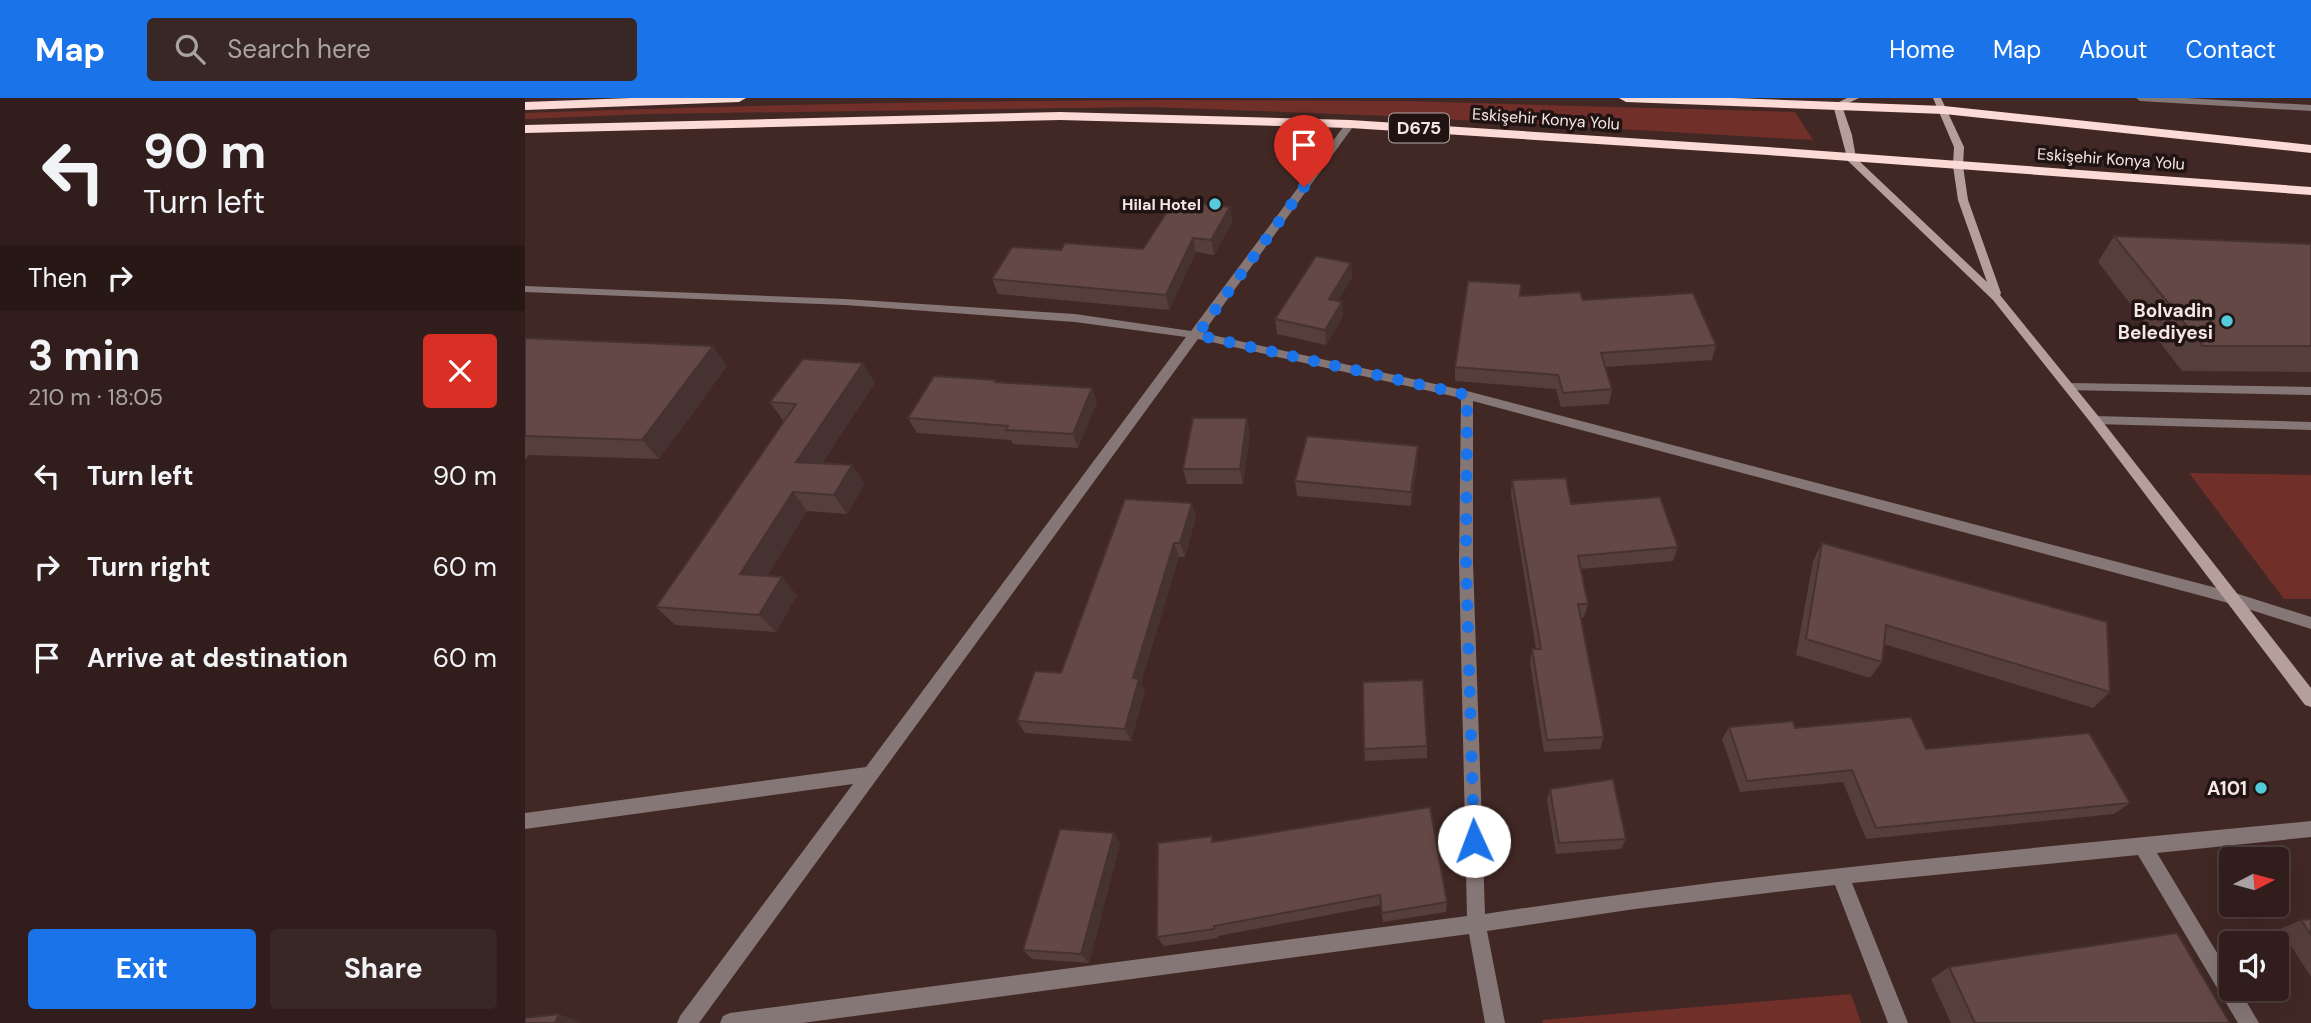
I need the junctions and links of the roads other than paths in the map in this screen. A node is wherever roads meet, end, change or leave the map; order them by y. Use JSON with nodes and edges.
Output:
{"nodes":[{"id":1,"x":739,"y":98,"type":"edge"},
{"id":2,"x":1626,"y":98,"type":"edge"},
{"id":3,"x":1855,"y":98,"type":"edge"},
{"id":4,"x":2140,"y":98,"type":"edge"},
{"id":5,"x":1940,"y":104,"type":"edge"},
{"id":6,"x":1837,"y":105,"type":"junction"},
{"id":7,"x":525,"y":106,"type":"edge"},
{"id":8,"x":2311,"y":108,"type":"edge"},
{"id":9,"x":1350,"y":124,"type":"junction"},
{"id":10,"x":525,"y":129,"type":"edge"},
{"id":11,"x":2311,"y":149,"type":"edge"},
{"id":12,"x":1851,"y":159,"type":"junction"},
{"id":13,"x":1958,"y":166,"type":"junction"},
{"id":14,"x":2311,"y":191,"type":"edge"},
{"id":15,"x":526,"y":290,"type":"edge"},
{"id":16,"x":1997,"y":298,"type":"junction"},
{"id":17,"x":1197,"y":335,"type":"junction"},
{"id":18,"x":2069,"y":387,"type":"junction"},
{"id":19,"x":2311,"y":391,"type":"edge"},
{"id":20,"x":1467,"y":395,"type":"junction"},
{"id":21,"x":2095,"y":420,"type":"junction"},
{"id":22,"x":2311,"y":426,"type":"edge"},
{"id":23,"x":2232,"y":598,"type":"junction"},
{"id":24,"x":2311,"y":623,"type":"edge"},
{"id":25,"x":2311,"y":700,"type":"edge"},
{"id":26,"x":870,"y":774,"type":"junction"},
{"id":27,"x":525,"y":821,"type":"edge"},
{"id":28,"x":2311,"y":829,"type":"edge"},
{"id":29,"x":2143,"y":846,"type":"junction"},
{"id":30,"x":1840,"y":876,"type":"junction"},
{"id":31,"x":1476,"y":924,"type":"junction"},
{"id":32,"x":687,"y":1023,"type":"edge"},
{"id":33,"x":730,"y":1023,"type":"edge"},
{"id":34,"x":1495,"y":1023,"type":"edge"},
{"id":35,"x":1898,"y":1023,"type":"edge"},
{"id":36,"x":2249,"y":1023,"type":"edge"}],
"edges":[{"from":1,"to":7,"type":"highway"},
{"from":2,"to":6,"type":"highway","name":"Eskişehir Konya Yolu"},
{"from":3,"to":6,"type":"street"},
{"from":4,"to":8,"type":"street"},
{"from":5,"to":6,"type":"highway","name":"Eskişehir Konya Yolu"},
{"from":5,"to":11,"type":"highway","name":"Eskişehir Konya Yolu"},
{"from":5,"to":13,"type":"street"},
{"from":6,"to":12,"type":"street"},
{"from":9,"to":10,"type":"highway","name":"Eskişehir Konya Yolu","number":"D675"},
{"from":9,"to":12,"type":"highway","name":"Eskişehir Konya Yolu","number":"D675"},
{"from":9,"to":17,"type":"street"},
{"from":12,"to":13,"type":"highway","name":"Eskişehir Konya Yolu","number":"D675"},
{"from":12,"to":16,"type":"street"},
{"from":13,"to":14,"type":"highway","name":"Eskişehir Konya Yolu","number":"D675"},
{"from":13,"to":16,"type":"street"},
{"from":15,"to":17,"type":"street"},
{"from":16,"to":18,"type":"street"},
{"from":17,"to":20,"type":"street"},
{"from":17,"to":26,"type":"street"},
{"from":18,"to":19,"type":"street"},
{"from":18,"to":21,"type":"street"},
{"from":20,"to":23,"type":"street"},
{"from":20,"to":31,"type":"street"},
{"from":21,"to":22,"type":"street"},
{"from":21,"to":23,"type":"street"},
{"from":23,"to":24,"type":"street"},
{"from":23,"to":25,"type":"street"},
{"from":26,"to":27,"type":"street"},
{"from":26,"to":32,"type":"street"},
{"from":28,"to":29,"type":"street"},
{"from":29,"to":30,"type":"street"},
{"from":29,"to":36,"type":"street"},
{"from":30,"to":31,"type":"street"},
{"from":30,"to":35,"type":"street"},
{"from":31,"to":33,"type":"street"},
{"from":31,"to":34,"type":"street"}]}
